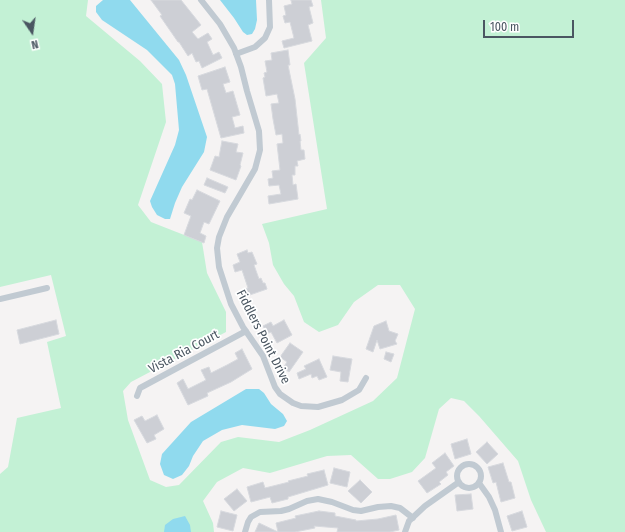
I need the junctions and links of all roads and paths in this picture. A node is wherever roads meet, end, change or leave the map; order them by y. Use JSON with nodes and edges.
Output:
{"nodes":[{"id":1,"x":201,"y":0,"type":"edge"},
{"id":2,"x":269,"y":0,"type":"edge"},
{"id":3,"x":236,"y":54,"type":"junction"},
{"id":4,"x":47,"y":288,"type":"dead end"},
{"id":5,"x":0,"y":299,"type":"edge"},
{"id":6,"x":246,"y":331,"type":"junction"},
{"id":7,"x":366,"y":378,"type":"dead end"},
{"id":8,"x":137,"y":396,"type":"dead end"},
{"id":9,"x":459,"y":482,"type":"junction"},
{"id":10,"x":479,"y":484,"type":"junction"},
{"id":11,"x":412,"y":518,"type":"junction"},
{"id":12,"x":245,"y":532,"type":"edge"},
{"id":13,"x":405,"y":532,"type":"edge"},
{"id":14,"x":501,"y":532,"type":"edge"}],
"edges":[{"from":1,"to":3,"type":"street","name":"Fiddlers Point Drive"},
{"from":2,"to":3,"type":"street"},
{"from":3,"to":6,"type":"street","name":"Fiddlers Point Drive"},
{"from":4,"to":5,"type":"street"},
{"from":6,"to":7,"type":"street","name":"Fiddlers Point Drive"},
{"from":6,"to":8,"type":"street","name":"Vista Ria Court"},
{"from":9,"to":10,"type":"street"},
{"from":9,"to":10,"type":"street"},
{"from":9,"to":11,"type":"street"},
{"from":10,"to":14,"type":"street"},
{"from":11,"to":12,"type":"street"},
{"from":11,"to":13,"type":"street"}]}
